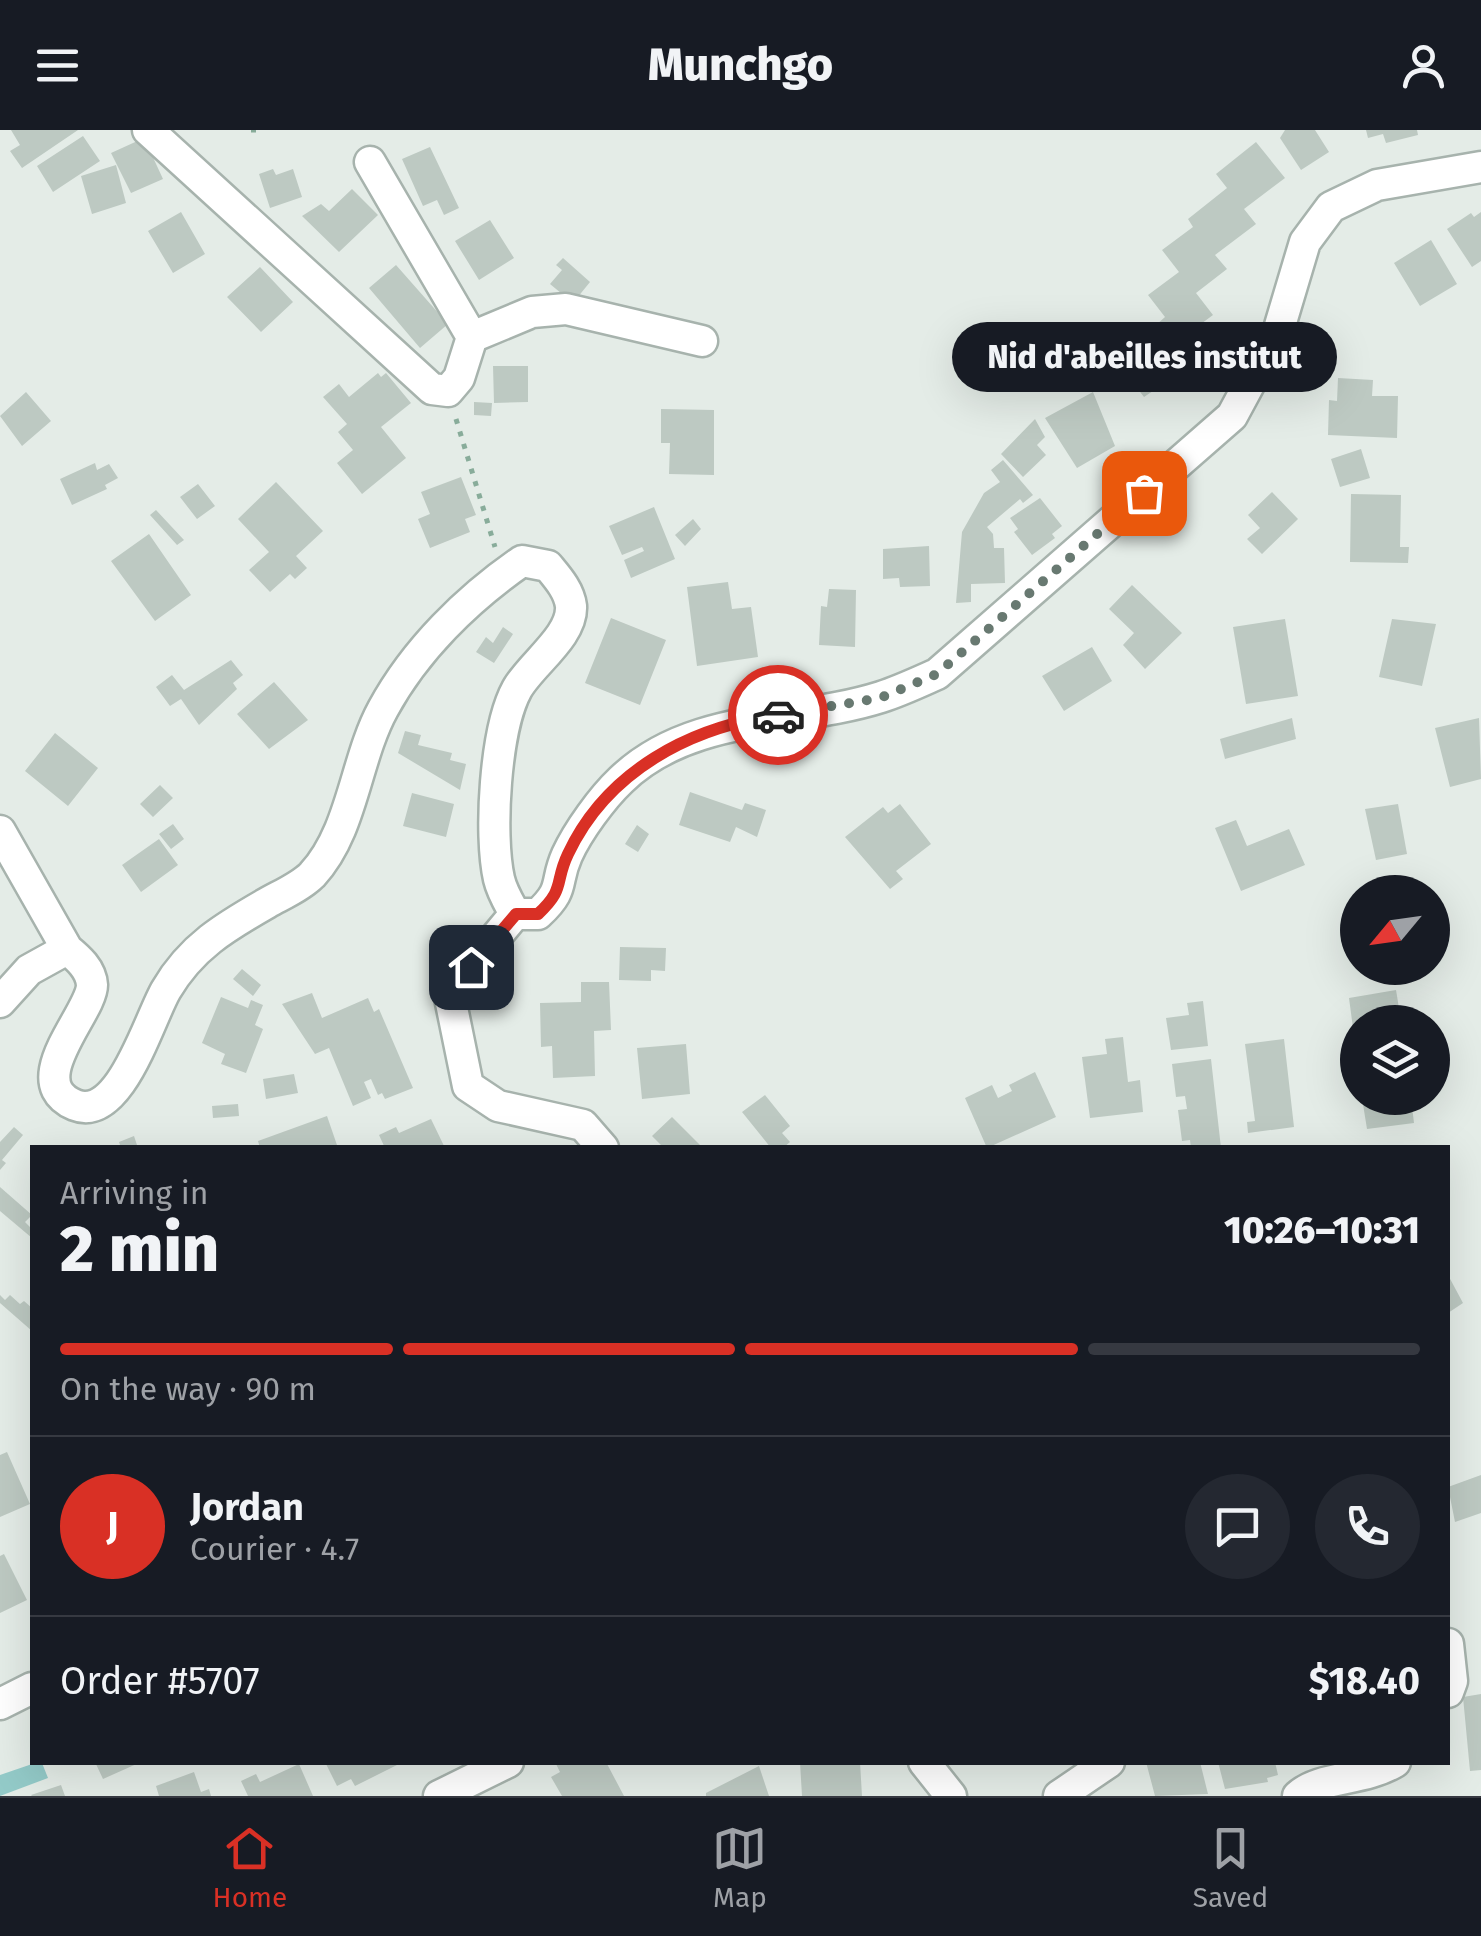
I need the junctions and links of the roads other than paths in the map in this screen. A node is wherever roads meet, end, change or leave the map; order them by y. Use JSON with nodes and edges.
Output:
{"nodes":[{"id":1,"x":148,"y":130,"type":"edge"},
{"id":2,"x":370,"y":162,"type":"dead end"},
{"id":3,"x":1481,"y":167,"type":"edge"},
{"id":4,"x":472,"y":338,"type":"junction"},
{"id":5,"x":702,"y":341,"type":"dead end"},
{"id":6,"x":0,"y":831,"type":"edge"},
{"id":7,"x":516,"y":914,"type":"junction"},
{"id":8,"x":67,"y":949,"type":"junction"},
{"id":9,"x":0,"y":1002,"type":"edge"},
{"id":10,"x":601,"y":1145,"type":"edge"},
{"id":11,"x":30,"y":1689,"type":"edge"},
{"id":12,"x":0,"y":1704,"type":"edge"},
{"id":13,"x":502,"y":1765,"type":"edge"},
{"id":14,"x":926,"y":1765,"type":"edge"},
{"id":15,"x":1106,"y":1765,"type":"edge"},
{"id":16,"x":1387,"y":1765,"type":"edge"},
{"id":17,"x":438,"y":1796,"type":"edge"},
{"id":18,"x":951,"y":1796,"type":"edge"},
{"id":19,"x":1059,"y":1796,"type":"edge"},
{"id":20,"x":1298,"y":1796,"type":"edge"}],
"edges":[{"from":1,"to":4,"type":"street"},
{"from":2,"to":4,"type":"street"},
{"from":3,"to":7,"type":"street"},
{"from":4,"to":5,"type":"street"},
{"from":6,"to":8,"type":"street"},
{"from":7,"to":8,"type":"street"},
{"from":7,"to":10,"type":"street"},
{"from":8,"to":9,"type":"street"},
{"from":11,"to":12,"type":"street"},
{"from":13,"to":17,"type":"street"},
{"from":14,"to":18,"type":"street"},
{"from":15,"to":19,"type":"street"},
{"from":16,"to":20,"type":"street"}]}
